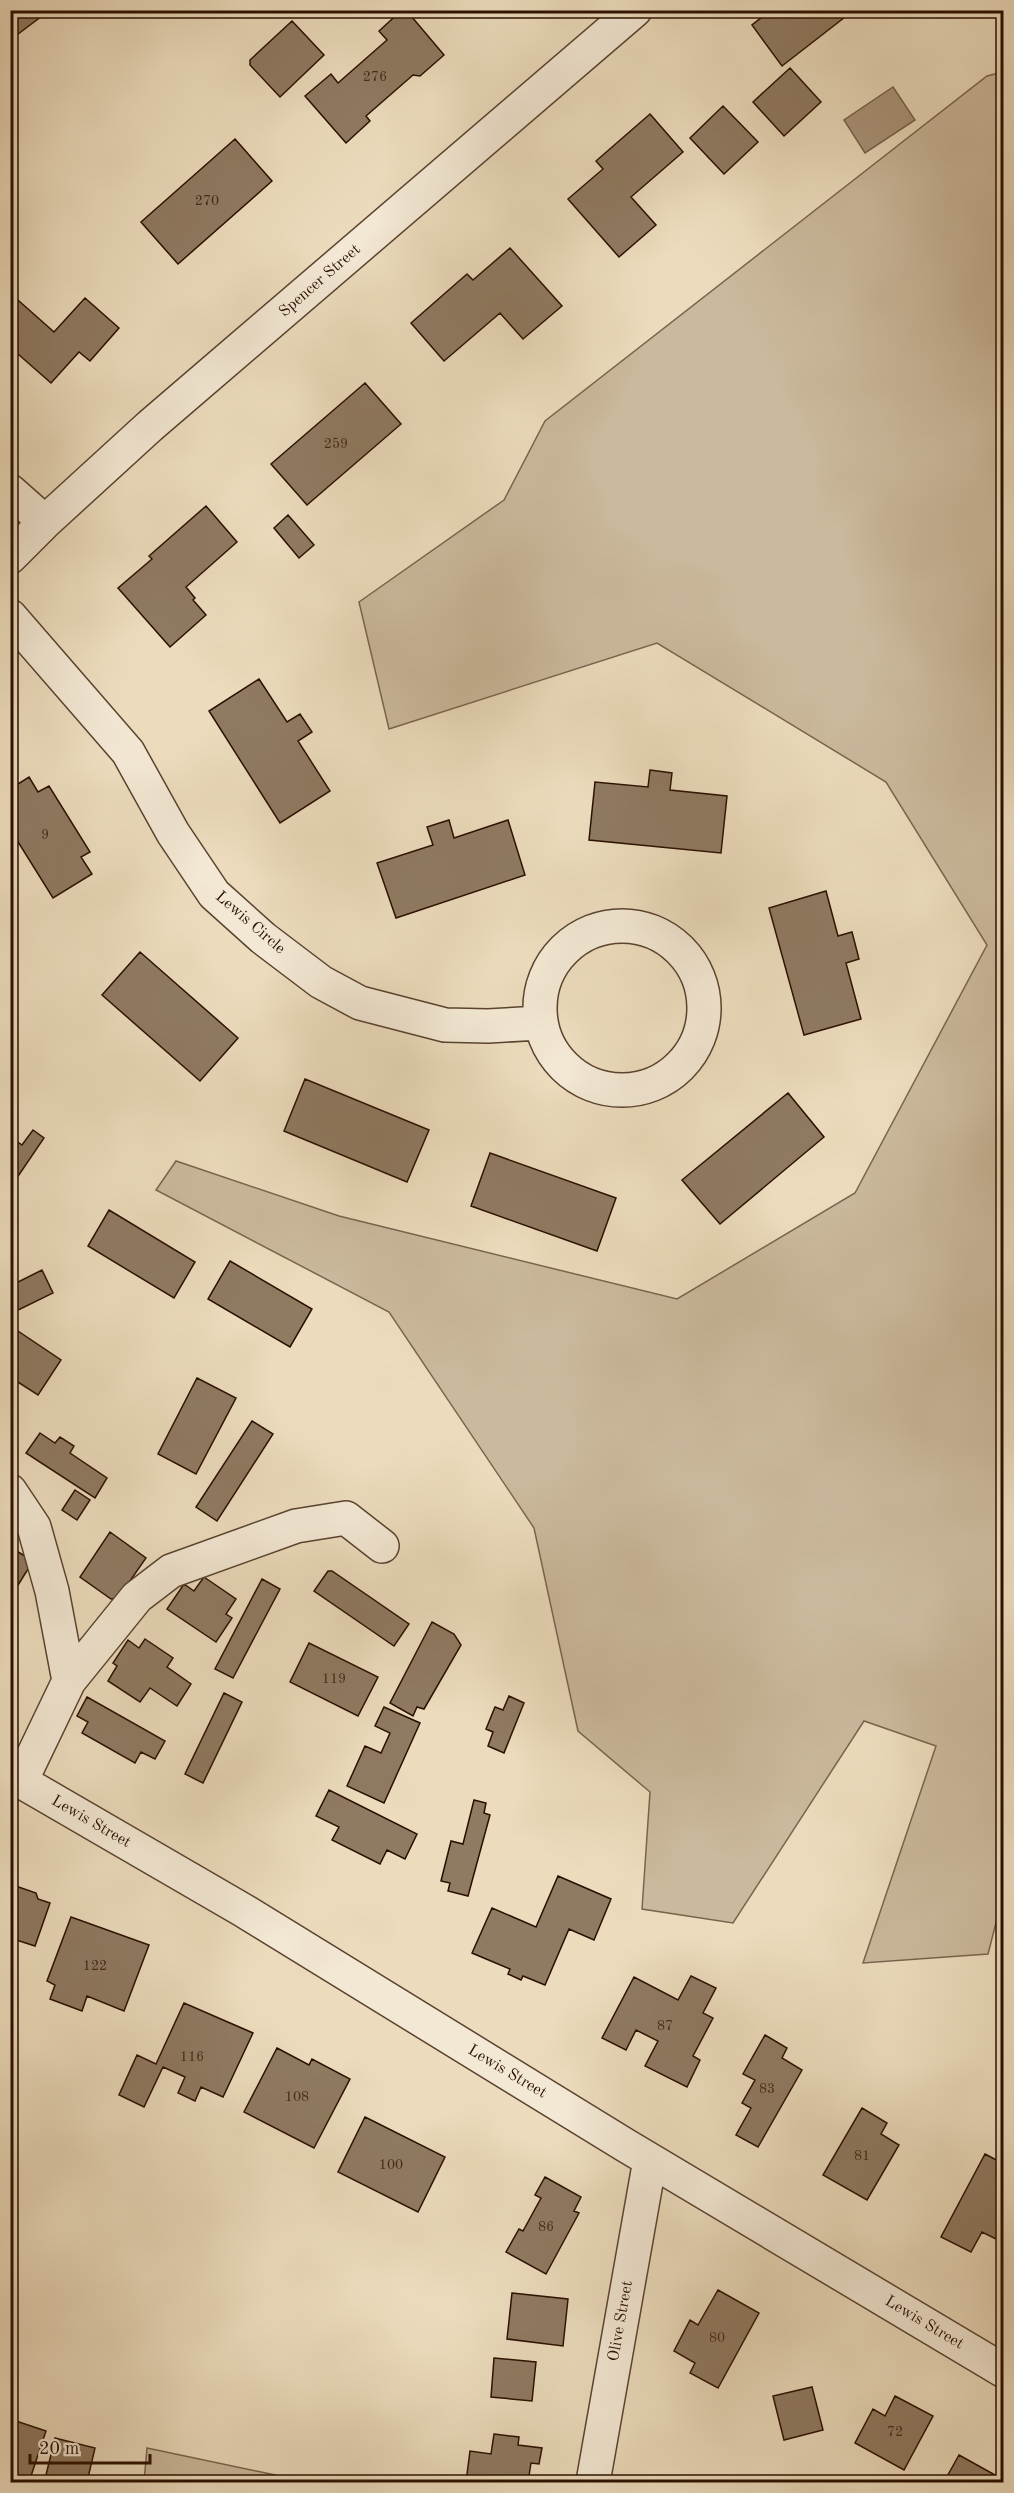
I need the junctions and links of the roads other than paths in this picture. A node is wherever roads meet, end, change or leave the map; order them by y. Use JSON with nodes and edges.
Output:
{"nodes":[{"id":1,"x":634,"y":10,"type":"edge"},
{"id":2,"x":10,"y":491,"type":"edge"},
{"id":3,"x":45,"y":522,"type":"junction"},
{"id":4,"x":10,"y":557,"type":"edge"},
{"id":5,"x":10,"y":616,"type":"edge"},
{"id":6,"x":540,"y":1023,"type":"junction"},
{"id":7,"x":10,"y":1491,"type":"edge"},
{"id":8,"x":382,"y":1546,"type":"dead end"},
{"id":9,"x":69,"y":1681,"type":"junction"},
{"id":10,"x":16,"y":1778,"type":"edge"},
{"id":11,"x":650,"y":2160,"type":"junction"},
{"id":12,"x":1004,"y":2371,"type":"edge"},
{"id":13,"x":592,"y":2482,"type":"edge"}],
"edges":[{"from":1,"to":3,"type":"street","name":"Spencer Street"},
{"from":2,"to":3,"type":"street"},
{"from":3,"to":4,"type":"street","name":"Spencer Street"},
{"from":5,"to":6,"type":"street","name":"Lewis Circle"},
{"from":6,"to":6,"type":"street"},
{"from":7,"to":9,"type":"street"},
{"from":8,"to":9,"type":"street"},
{"from":9,"to":10,"type":"street"},
{"from":10,"to":11,"type":"street","name":"Lewis Street"},
{"from":11,"to":12,"type":"street","name":"Lewis Street"},
{"from":11,"to":13,"type":"street","name":"Olive Street"}]}
